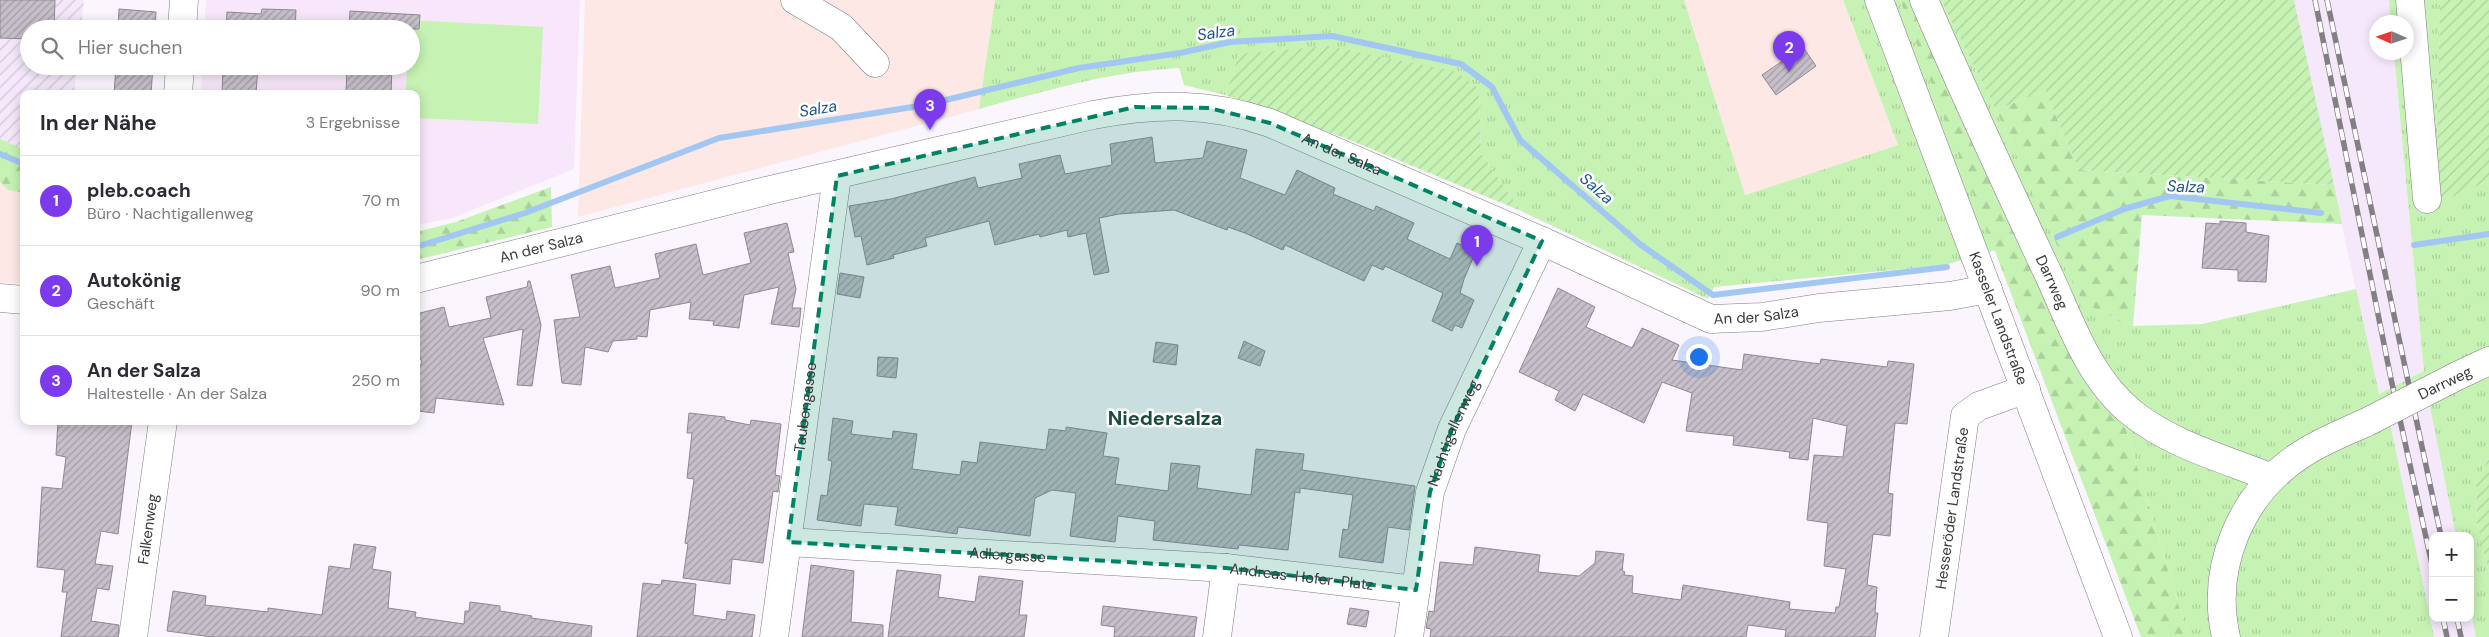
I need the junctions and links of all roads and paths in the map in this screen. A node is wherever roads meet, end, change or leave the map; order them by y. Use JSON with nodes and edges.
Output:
{"nodes":[{"id":1,"x":184,"y":0,"type":"edge"},
{"id":2,"x":795,"y":0,"type":"edge"},
{"id":3,"x":1880,"y":0,"type":"edge"},
{"id":4,"x":1924,"y":0,"type":"edge"},
{"id":5,"x":2410,"y":0,"type":"edge"},
{"id":6,"x":183,"y":20,"type":"edge"},
{"id":7,"x":875,"y":63,"type":"dead end"},
{"id":8,"x":179,"y":75,"type":"edge"},
{"id":9,"x":178,"y":90,"type":"edge"},
{"id":10,"x":837,"y":176,"type":"junction"},
{"id":11,"x":2427,"y":199,"type":"dead end"},
{"id":12,"x":1542,"y":241,"type":"junction"},
{"id":13,"x":420,"y":278,"type":"edge"},
{"id":14,"x":1988,"y":289,"type":"junction"},
{"id":15,"x":0,"y":298,"type":"edge"},
{"id":16,"x":20,"y":300,"type":"edge"},
{"id":17,"x":2489,"y":361,"type":"edge"},
{"id":18,"x":2026,"y":389,"type":"junction"},
{"id":19,"x":162,"y":425,"type":"edge"},
{"id":20,"x":2272,"y":478,"type":"junction"},
{"id":21,"x":788,"y":542,"type":"junction"},
{"id":22,"x":1226,"y":568,"type":"junction"},
{"id":23,"x":1416,"y":590,"type":"junction"},
{"id":24,"x":133,"y":637,"type":"edge"},
{"id":25,"x":774,"y":637,"type":"edge"},
{"id":26,"x":1217,"y":637,"type":"edge"},
{"id":27,"x":1409,"y":637,"type":"edge"},
{"id":28,"x":1934,"y":637,"type":"edge"},
{"id":29,"x":2118,"y":637,"type":"edge"},
{"id":30,"x":2226,"y":637,"type":"edge"}],
"edges":[{"from":1,"to":6,"type":"street"},
{"from":2,"to":7,"type":"street"},
{"from":3,"to":14,"type":"street","name":"Kasseler Landstraße"},
{"from":4,"to":20,"type":"street","name":"Darrweg"},
{"from":5,"to":11,"type":"street"},
{"from":8,"to":9,"type":"street"},
{"from":10,"to":12,"type":"street","name":"An der Salza"},
{"from":10,"to":13,"type":"street","name":"An der Salza"},
{"from":10,"to":21,"type":"street","name":"Taubengasse"},
{"from":12,"to":14,"type":"street","name":"An der Salza"},
{"from":12,"to":23,"type":"street","name":"Nachtigallenweg"},
{"from":14,"to":18,"type":"street","name":"Kasseler Landstraße"},
{"from":15,"to":16,"type":"street"},
{"from":17,"to":20,"type":"street","name":"Darrweg","bridge":true},
{"from":18,"to":28,"type":"street","name":"Hesseröder Landstraße"},
{"from":18,"to":29,"type":"street","name":"Kasseler Landstraße"},
{"from":19,"to":24,"type":"street","name":"Falkenweg"},
{"from":20,"to":30,"type":"street","name":"Darrweg"},
{"from":21,"to":22,"type":"street","name":"Adlergasse"},
{"from":21,"to":25,"type":"street","name":"Taubengasse"},
{"from":22,"to":23,"type":"street","name":"Andreas-Hofer-Platz"},
{"from":22,"to":26,"type":"street","name":"Andreas-Hofer-Platz"},
{"from":23,"to":27,"type":"street","name":"Nachtigallenweg"}]}
